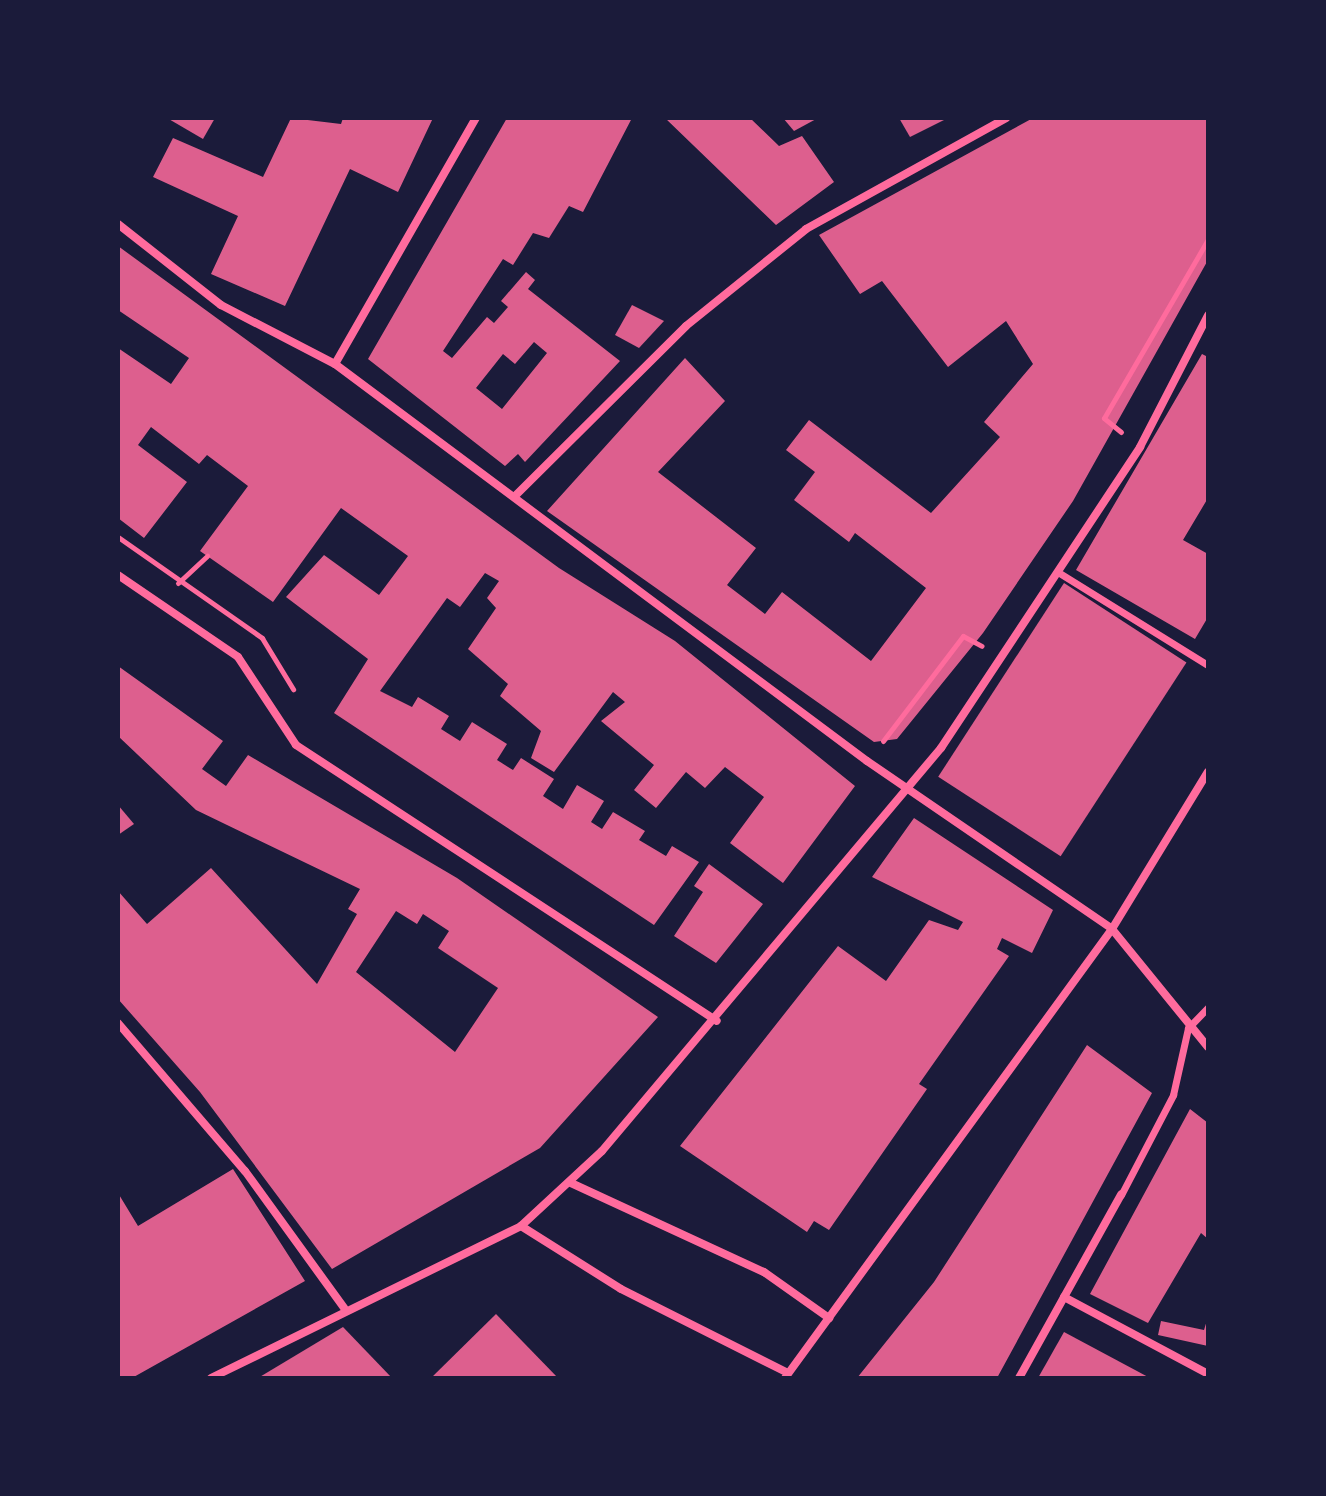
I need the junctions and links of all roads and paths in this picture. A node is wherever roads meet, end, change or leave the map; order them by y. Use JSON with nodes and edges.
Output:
{"nodes":[{"id":1,"x":476,"y":118,"type":"edge"},
{"id":2,"x":1006,"y":118,"type":"edge"},
{"id":3,"x":118,"y":224,"type":"edge"},
{"id":4,"x":1208,"y":239,"type":"edge"},
{"id":5,"x":1208,"y":315,"type":"edge"},
{"id":6,"x":1205,"y":326,"type":"edge"},
{"id":7,"x":335,"y":364,"type":"junction"},
{"id":8,"x":1117,"y":429,"type":"dead end"},
{"id":9,"x":515,"y":496,"type":"junction"},
{"id":10,"x":118,"y":537,"type":"edge"},
{"id":11,"x":207,"y":556,"type":"dead end"},
{"id":12,"x":1061,"y":574,"type":"junction"},
{"id":13,"x":118,"y":575,"type":"edge"},
{"id":14,"x":180,"y":580,"type":"junction"},
{"id":15,"x":162,"y":605,"type":"junction"},
{"id":16,"x":975,"y":642,"type":"dead end"},
{"id":17,"x":1208,"y":665,"type":"edge"},
{"id":18,"x":300,"y":700,"type":"dead end"},
{"id":19,"x":883,"y":741,"type":"dead end"},
{"id":20,"x":1208,"y":772,"type":"edge"},
{"id":21,"x":910,"y":789,"type":"junction"},
{"id":22,"x":1112,"y":929,"type":"junction"},
{"id":23,"x":1208,"y":1007,"type":"edge"},
{"id":24,"x":717,"y":1021,"type":"junction"},
{"id":25,"x":118,"y":1023,"type":"edge"},
{"id":26,"x":1188,"y":1028,"type":"junction"},
{"id":27,"x":1208,"y":1047,"type":"edge"},
{"id":28,"x":571,"y":1183,"type":"junction"},
{"id":29,"x":1121,"y":1195,"type":"joint"},
{"id":30,"x":521,"y":1226,"type":"junction"},
{"id":31,"x":1064,"y":1297,"type":"junction"},
{"id":32,"x":344,"y":1308,"type":"junction"},
{"id":33,"x":829,"y":1318,"type":"junction"},
{"id":34,"x":1208,"y":1374,"type":"edge"},
{"id":35,"x":786,"y":1376,"type":"edge"},
{"id":36,"x":211,"y":1378,"type":"edge"},
{"id":37,"x":1019,"y":1378,"type":"edge"}],
"edges":[{"from":1,"to":7,"type":"street"},
{"from":2,"to":9,"type":"street"},
{"from":3,"to":7,"type":"street"},
{"from":4,"to":8,"type":"path"},
{"from":5,"to":6,"type":"street"},
{"from":6,"to":12,"type":"street"},
{"from":7,"to":9,"type":"street"},
{"from":9,"to":21,"type":"street"},
{"from":10,"to":14,"type":"path"},
{"from":11,"to":14,"type":"path"},
{"from":12,"to":17,"type":"street"},
{"from":12,"to":21,"type":"street"},
{"from":13,"to":15,"type":"street"},
{"from":14,"to":15,"type":"path"},
{"from":14,"to":18,"type":"path"},
{"from":15,"to":24,"type":"street"},
{"from":16,"to":19,"type":"path"},
{"from":20,"to":22,"type":"street"},
{"from":21,"to":22,"type":"street"},
{"from":21,"to":24,"type":"street"},
{"from":22,"to":26,"type":"street"},
{"from":22,"to":33,"type":"street"},
{"from":23,"to":26,"type":"street"},
{"from":24,"to":28,"type":"street"},
{"from":25,"to":32,"type":"street"},
{"from":26,"to":27,"type":"street"},
{"from":26,"to":29,"type":"street"},
{"from":28,"to":30,"type":"street"},
{"from":28,"to":33,"type":"street"},
{"from":29,"to":31,"type":"street"},
{"from":30,"to":32,"type":"street"},
{"from":30,"to":35,"type":"street"},
{"from":31,"to":34,"type":"street"},
{"from":31,"to":37,"type":"street"},
{"from":32,"to":36,"type":"street"},
{"from":33,"to":35,"type":"street"}]}
